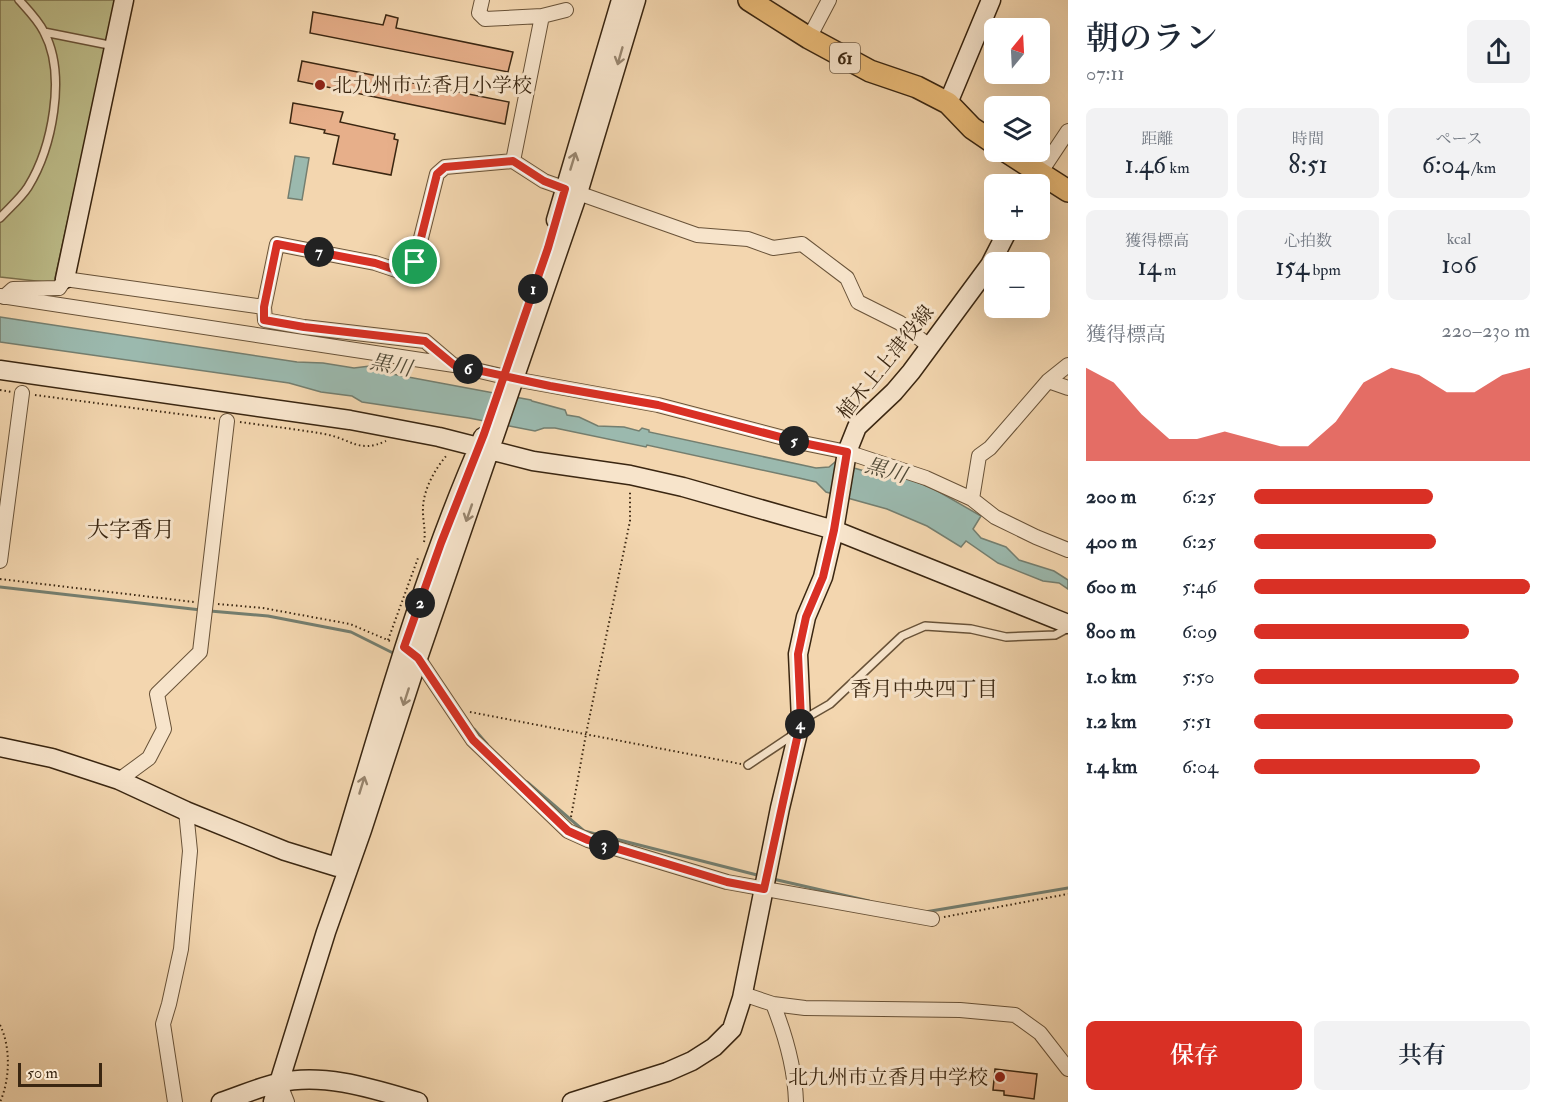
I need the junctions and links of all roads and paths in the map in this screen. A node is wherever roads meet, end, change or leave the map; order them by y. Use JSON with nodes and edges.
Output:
{"nodes":[{"id":1,"x":19,"y":0,"type":"edge"},
{"id":2,"x":124,"y":0,"type":"edge"},
{"id":3,"x":482,"y":0,"type":"edge"},
{"id":4,"x":621,"y":0,"type":"edge"},
{"id":5,"x":636,"y":0,"type":"edge"},
{"id":6,"x":749,"y":0,"type":"edge"},
{"id":7,"x":829,"y":0,"type":"edge"},
{"id":8,"x":991,"y":0,"type":"edge"},
{"id":9,"x":566,"y":10,"type":"dead end"},
{"id":10,"x":542,"y":16,"type":"junction"},
{"id":11,"x":44,"y":32,"type":"junction"},
{"id":12,"x":809,"y":38,"type":"junction"},
{"id":13,"x":114,"y":46,"type":"junction"},
{"id":14,"x":948,"y":103,"type":"junction"},
{"id":15,"x":1068,"y":131,"type":"edge"},
{"id":16,"x":984,"y":136,"type":"edge"},
{"id":17,"x":513,"y":161,"type":"junction"},
{"id":18,"x":1018,"y":162,"type":"edge"},
{"id":19,"x":1032,"y":174,"type":"edge"},
{"id":20,"x":1039,"y":174,"type":"edge"},
{"id":21,"x":1050,"y":184,"type":"edge"},
{"id":22,"x":571,"y":191,"type":"junction"},
{"id":23,"x":1068,"y":191,"type":"edge"},
{"id":24,"x":0,"y":218,"type":"edge"},
{"id":25,"x":1003,"y":240,"type":"edge"},
{"id":26,"x":64,"y":279,"type":"junction"},
{"id":27,"x":2,"y":296,"type":"edge"},
{"id":28,"x":264,"y":307,"type":"junction"},
{"id":29,"x":929,"y":346,"type":"junction"},
{"id":30,"x":454,"y":365,"type":"junction"},
{"id":31,"x":1068,"y":365,"type":"edge"},
{"id":32,"x":0,"y":370,"type":"edge"},
{"id":33,"x":509,"y":378,"type":"junction"},
{"id":34,"x":1048,"y":381,"type":"junction"},
{"id":35,"x":1068,"y":388,"type":"edge"},
{"id":36,"x":22,"y":393,"type":"dead end"},
{"id":37,"x":227,"y":421,"type":"dead end"},
{"id":38,"x":457,"y":442,"type":"junction"},
{"id":39,"x":487,"y":443,"type":"junction"},
{"id":40,"x":847,"y":456,"type":"junction"},
{"id":41,"x":630,"y":475,"type":"junction"},
{"id":42,"x":972,"y":499,"type":"junction"},
{"id":43,"x":835,"y":522,"type":"junction"},
{"id":44,"x":1068,"y":550,"type":"edge"},
{"id":45,"x":0,"y":561,"type":"edge"},
{"id":46,"x":1068,"y":624,"type":"edge"},
{"id":47,"x":1068,"y":628,"type":"edge"},
{"id":48,"x":403,"y":648,"type":"junction"},
{"id":49,"x":452,"y":709,"type":"junction"},
{"id":50,"x":800,"y":726,"type":"junction"},
{"id":51,"x":586,"y":734,"type":"junction"},
{"id":52,"x":0,"y":747,"type":"edge"},
{"id":53,"x":748,"y":765,"type":"joint"},
{"id":54,"x":119,"y":780,"type":"junction"},
{"id":55,"x":186,"y":811,"type":"junction"},
{"id":56,"x":568,"y":831,"type":"junction"},
{"id":57,"x":337,"y":867,"type":"junction"},
{"id":58,"x":764,"y":889,"type":"junction"},
{"id":59,"x":1068,"y":894,"type":"edge"},
{"id":60,"x":932,"y":920,"type":"joint"},
{"id":61,"x":743,"y":994,"type":"junction"},
{"id":62,"x":773,"y":1004,"type":"junction"},
{"id":63,"x":0,"y":1025,"type":"edge"},
{"id":64,"x":1068,"y":1069,"type":"edge"},
{"id":65,"x":274,"y":1090,"type":"edge"},
{"id":66,"x":0,"y":1102,"type":"edge"},
{"id":67,"x":174,"y":1102,"type":"edge"},
{"id":68,"x":221,"y":1102,"type":"edge"},
{"id":69,"x":265,"y":1102,"type":"edge"},
{"id":70,"x":287,"y":1102,"type":"edge"},
{"id":71,"x":417,"y":1102,"type":"edge"},
{"id":72,"x":572,"y":1102,"type":"edge"},
{"id":73,"x":796,"y":1102,"type":"edge"}],
"edges":[{"from":1,"to":11,"type":"lane"},
{"from":2,"to":13,"type":"street"},
{"from":3,"to":10,"type":"street"},
{"from":22,"to":4,"type":"street","one_way":true},
{"from":5,"to":22,"type":"street","one_way":true},
{"from":6,"to":12,"type":"main road","number":"61"},
{"from":7,"to":12,"type":"street"},
{"from":8,"to":14,"type":"street"},
{"from":9,"to":10,"type":"street"},
{"from":10,"to":17,"type":"street"},
{"from":11,"to":13,"type":"lane"},
{"from":11,"to":24,"type":"lane"},
{"from":12,"to":14,"type":"main road","number":"61"},
{"from":13,"to":26,"type":"street"},
{"from":14,"to":16,"type":"main road","number":"61"},
{"from":15,"to":20,"type":"street"},
{"from":17,"to":22,"type":"street"},
{"from":17,"to":28,"type":"street"},
{"from":18,"to":19,"type":"main road"},
{"from":21,"to":23,"type":"main road"},
{"from":22,"to":29,"type":"street"},
{"from":22,"to":33,"type":"street"},
{"from":25,"to":29,"type":"street","name":"植木上上津役線"},
{"from":26,"to":27,"type":"street"},
{"from":26,"to":28,"type":"street"},
{"from":27,"to":30,"type":"street"},
{"from":28,"to":30,"type":"street"},
{"from":29,"to":40,"type":"street","name":"植木上上津役線"},
{"from":30,"to":33,"type":"street"},
{"from":31,"to":34,"type":"street"},
{"from":32,"to":38,"type":"street"},
{"from":33,"to":39,"type":"street"},
{"from":33,"to":40,"type":"street"},
{"from":34,"to":35,"type":"street"},
{"from":34,"to":42,"type":"street"},
{"from":36,"to":45,"type":"street"},
{"from":37,"to":54,"type":"street"},
{"from":38,"to":39,"type":"street"},
{"from":38,"to":48,"type":"path"},
{"from":39,"to":41,"type":"street"},
{"from":39,"to":48,"type":"street"},
{"from":40,"to":42,"type":"street"},
{"from":40,"to":43,"type":"street","name":"植木上上津役線"},
{"from":41,"to":43,"type":"street"},
{"from":41,"to":51,"type":"path"},
{"from":42,"to":44,"type":"street"},
{"from":43,"to":46,"type":"street"},
{"from":43,"to":50,"type":"street","name":"植木上上津役線"},
{"from":47,"to":50,"type":"lane"},
{"from":48,"to":49,"type":"street"},
{"from":57,"to":48,"type":"street","one_way":true},
{"from":48,"to":65,"type":"street","one_way":true},
{"from":49,"to":51,"type":"path"},
{"from":49,"to":56,"type":"street"},
{"from":50,"to":53,"type":"lane"},
{"from":50,"to":58,"type":"street","name":"植木上上津役線"},
{"from":51,"to":53,"type":"path"},
{"from":51,"to":56,"type":"path"},
{"from":52,"to":54,"type":"street"},
{"from":54,"to":55,"type":"street"},
{"from":55,"to":57,"type":"street"},
{"from":55,"to":67,"type":"street"},
{"from":56,"to":58,"type":"street"},
{"from":57,"to":65,"type":"street"},
{"from":58,"to":60,"type":"street"},
{"from":58,"to":61,"type":"street","name":"植木上上津役線"},
{"from":59,"to":60,"type":"path"},
{"from":61,"to":62,"type":"street"},
{"from":61,"to":72,"type":"street","name":"植木上上津役線"},
{"from":62,"to":64,"type":"street"},
{"from":62,"to":73,"type":"street"},
{"from":63,"to":66,"type":"path"},
{"from":65,"to":68,"type":"street"},
{"from":65,"to":69,"type":"street"},
{"from":65,"to":70,"type":"street"},
{"from":65,"to":71,"type":"street"}]}
